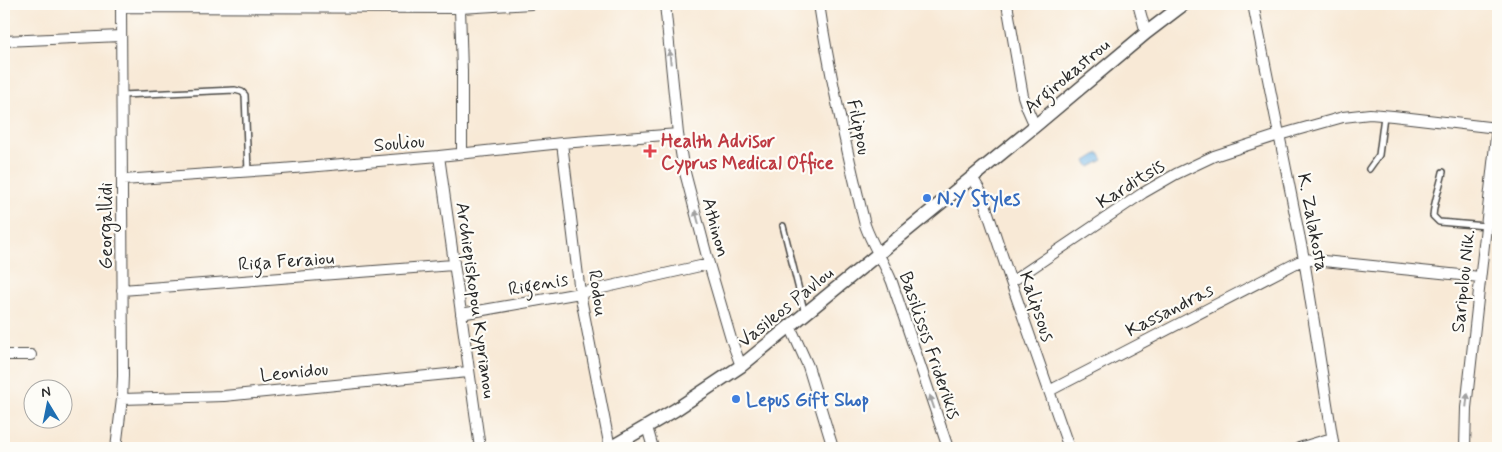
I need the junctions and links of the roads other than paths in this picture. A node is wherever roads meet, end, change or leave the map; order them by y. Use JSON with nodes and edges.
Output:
{"nodes":[{"id":1,"x":531,"y":4,"type":"edge"},
{"id":2,"x":665,"y":4,"type":"edge"},
{"id":3,"x":819,"y":4,"type":"edge"},
{"id":4,"x":1008,"y":4,"type":"edge"},
{"id":5,"x":1138,"y":4,"type":"edge"},
{"id":6,"x":1184,"y":4,"type":"edge"},
{"id":7,"x":1252,"y":4,"type":"edge"},
{"id":8,"x":321,"y":5,"type":"edge"},
{"id":9,"x":121,"y":6,"type":"edge"},
{"id":10,"x":472,"y":6,"type":"edge"},
{"id":11,"x":460,"y":8,"type":"junction"},
{"id":12,"x":1146,"y":33,"type":"junction"},
{"id":13,"x":121,"y":36,"type":"junction"},
{"id":14,"x":4,"y":40,"type":"edge"},
{"id":15,"x":122,"y":94,"type":"junction"},
{"id":16,"x":1384,"y":115,"type":"junction"},
{"id":17,"x":1498,"y":123,"type":"edge"},
{"id":18,"x":1035,"y":126,"type":"junction"},
{"id":19,"x":678,"y":134,"type":"junction"},
{"id":20,"x":1279,"y":135,"type":"junction"},
{"id":21,"x":562,"y":143,"type":"junction"},
{"id":22,"x":462,"y":153,"type":"junction"},
{"id":23,"x":439,"y":156,"type":"junction"},
{"id":24,"x":1369,"y":169,"type":"dead end"},
{"id":25,"x":248,"y":172,"type":"junction"},
{"id":26,"x":1443,"y":172,"type":"dead end"},
{"id":27,"x":972,"y":177,"type":"junction"},
{"id":28,"x":123,"y":180,"type":"junction"},
{"id":29,"x":783,"y":226,"type":"dead end"},
{"id":30,"x":1486,"y":226,"type":"junction"},
{"id":31,"x":878,"y":254,"type":"junction"},
{"id":32,"x":1304,"y":259,"type":"junction"},
{"id":33,"x":709,"y":264,"type":"junction"},
{"id":34,"x":453,"y":265,"type":"junction"},
{"id":35,"x":1480,"y":277,"type":"junction"},
{"id":36,"x":1010,"y":282,"type":"junction"},
{"id":37,"x":122,"y":290,"type":"junction"},
{"id":38,"x":580,"y":293,"type":"junction"},
{"id":39,"x":460,"y":314,"type":"junction"},
{"id":40,"x":805,"y":314,"type":"junction"},
{"id":41,"x":790,"y":326,"type":"junction"},
{"id":42,"x":31,"y":354,"type":"dead end"},
{"id":43,"x":4,"y":355,"type":"edge"},
{"id":44,"x":741,"y":366,"type":"junction"},
{"id":45,"x":468,"y":372,"type":"junction"},
{"id":46,"x":1049,"y":390,"type":"junction"},
{"id":47,"x":122,"y":399,"type":"junction"},
{"id":48,"x":647,"y":427,"type":"junction"},
{"id":49,"x":1333,"y":443,"type":"edge"},
{"id":50,"x":116,"y":448,"type":"edge"},
{"id":51,"x":480,"y":448,"type":"edge"},
{"id":52,"x":610,"y":448,"type":"edge"},
{"id":53,"x":653,"y":448,"type":"edge"},
{"id":54,"x":833,"y":448,"type":"edge"},
{"id":55,"x":948,"y":448,"type":"edge"},
{"id":56,"x":1070,"y":448,"type":"edge"},
{"id":57,"x":1299,"y":448,"type":"edge"},
{"id":58,"x":1465,"y":448,"type":"edge"}],
"edges":[{"from":1,"to":10,"type":"street"},
{"from":19,"to":2,"type":"street","name":"Athinon","one_way":true},
{"from":3,"to":31,"type":"street","name":"Filippou"},
{"from":4,"to":18,"type":"street"},
{"from":5,"to":12,"type":"street"},
{"from":6,"to":12,"type":"street","name":"Argirokastrou"},
{"from":7,"to":20,"type":"street","name":"K. Zalakosta"},
{"from":8,"to":9,"type":"street"},
{"from":8,"to":11,"type":"street"},
{"from":9,"to":13,"type":"street","name":"Georgallidi"},
{"from":10,"to":11,"type":"street"},
{"from":11,"to":22,"type":"street"},
{"from":12,"to":18,"type":"street","name":"Argirokastrou"},
{"from":13,"to":14,"type":"street"},
{"from":13,"to":15,"type":"street","name":"Georgallidi"},
{"from":15,"to":25,"type":"lane"},
{"from":15,"to":28,"type":"street","name":"Georgallidi"},
{"from":16,"to":17,"type":"street","name":"Karditsis"},
{"from":16,"to":20,"type":"street","name":"Karditsis"},
{"from":16,"to":24,"type":"lane"},
{"from":17,"to":30,"type":"street","name":"Saripolou Nik."},
{"from":18,"to":27,"type":"street","name":"Argirokastrou"},
{"from":19,"to":21,"type":"street","name":"Souliou"},
{"from":33,"to":19,"type":"street","name":"Athinon","one_way":true},
{"from":20,"to":32,"type":"street","name":"K. Zalakosta"},
{"from":20,"to":36,"type":"street","name":"Karditsis"},
{"from":21,"to":22,"type":"street","name":"Souliou"},
{"from":21,"to":38,"type":"street","name":"Rodou"},
{"from":22,"to":23,"type":"street","name":"Souliou"},
{"from":23,"to":25,"type":"street","name":"Souliou"},
{"from":23,"to":34,"type":"street","name":"Archiepiskopou Kyprianou"},
{"from":25,"to":28,"type":"street","name":"Souliou"},
{"from":26,"to":30,"type":"lane"},
{"from":27,"to":31,"type":"street","name":"Vasileos Pavlou"},
{"from":27,"to":36,"type":"street","name":"Kalipsous"},
{"from":28,"to":37,"type":"street","name":"Georgallidi"},
{"from":29,"to":40,"type":"lane"},
{"from":30,"to":35,"type":"street","name":"Saripolou Nik."},
{"from":31,"to":40,"type":"street","name":"Vasileos Pavlou"},
{"from":55,"to":31,"type":"street","name":"Basilissis Friderikis","one_way":true},
{"from":32,"to":35,"type":"street"},
{"from":32,"to":46,"type":"street","name":"Kassandras"},
{"from":32,"to":49,"type":"street","name":"K. Zalakosta"},
{"from":33,"to":38,"type":"street","name":"Rigenis"},
{"from":33,"to":44,"type":"street","name":"Athinon"},
{"from":34,"to":37,"type":"street","name":"Riga Feraiou"},
{"from":34,"to":39,"type":"street","name":"Archiepiskopou Kyprianou"},
{"from":58,"to":35,"type":"street","name":"Saripolou Nik.","one_way":true},
{"from":36,"to":46,"type":"street","name":"Kalipsous"},
{"from":37,"to":47,"type":"street","name":"Georgallidi"},
{"from":38,"to":39,"type":"street","name":"Rigenis"},
{"from":38,"to":52,"type":"street","name":"Rodou"},
{"from":39,"to":45,"type":"street","name":"Archiepiskopou Kyprianou"},
{"from":40,"to":41,"type":"street","name":"Vasileos Pavlou"},
{"from":41,"to":44,"type":"street","name":"Vasileos Pavlou"},
{"from":41,"to":54,"type":"street"},
{"from":42,"to":43,"type":"street"},
{"from":44,"to":48,"type":"street","name":"Vasileos Pavlou"},
{"from":45,"to":47,"type":"street","name":"Leonidou"},
{"from":45,"to":51,"type":"street","name":"Archiepiskopou Kyprianou"},
{"from":46,"to":56,"type":"street","name":"Kalipsous"},
{"from":47,"to":50,"type":"street","name":"Georgallidi"},
{"from":48,"to":52,"type":"street","name":"Vasileos Pavlou"},
{"from":48,"to":53,"type":"street"},
{"from":49,"to":57,"type":"street"}]}
